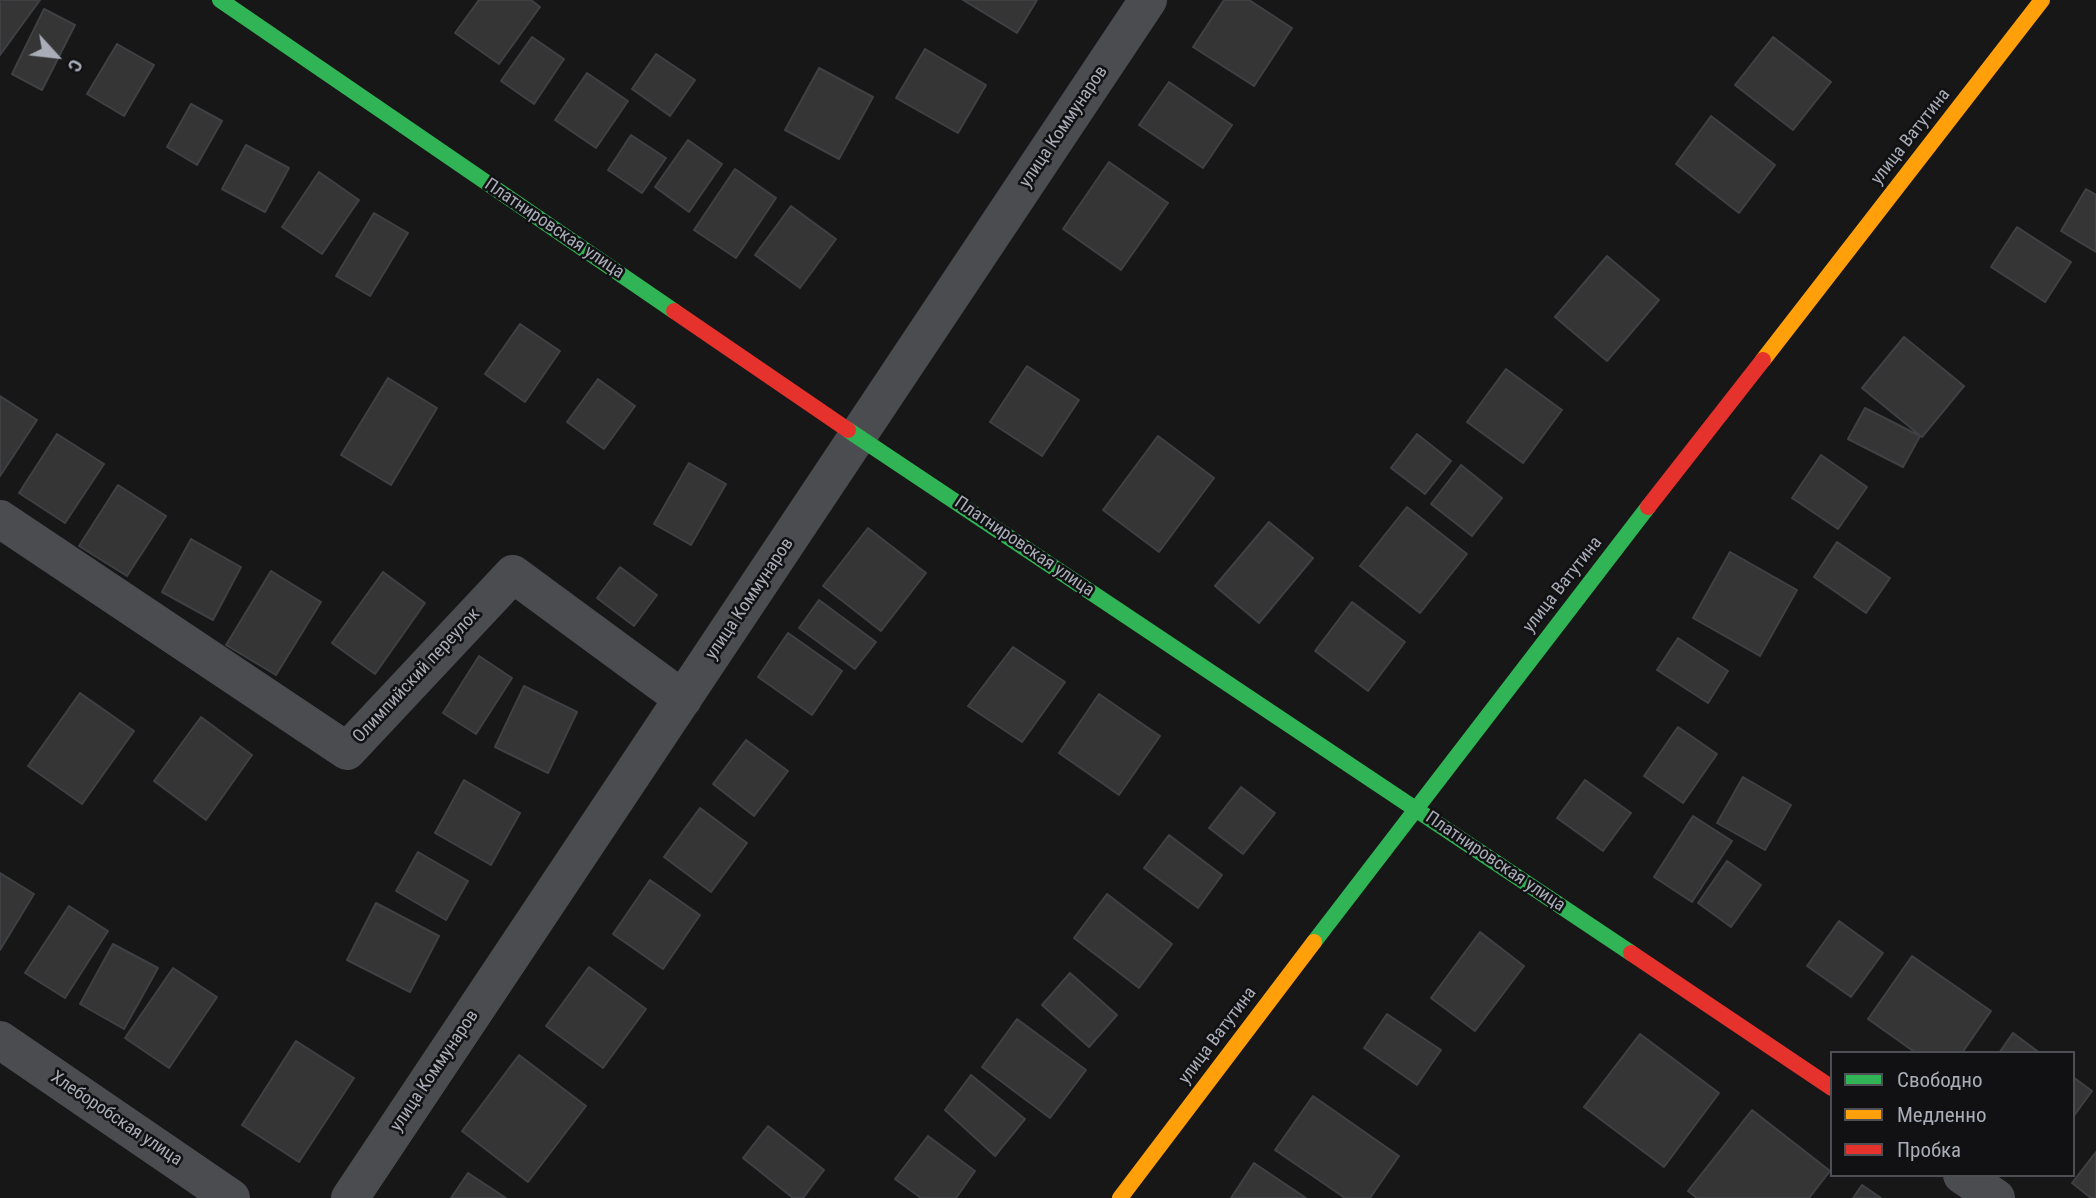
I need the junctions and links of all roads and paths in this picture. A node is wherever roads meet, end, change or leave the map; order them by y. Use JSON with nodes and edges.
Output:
{"nodes":[{"id":1,"x":220,"y":0,"type":"edge"},
{"id":2,"x":1148,"y":0,"type":"edge"},
{"id":3,"x":2042,"y":0,"type":"edge"},
{"id":4,"x":858,"y":437,"type":"junction"},
{"id":5,"x":0,"y":519,"type":"edge"},
{"id":6,"x":683,"y":698,"type":"junction"},
{"id":7,"x":1415,"y":808,"type":"junction"},
{"id":8,"x":0,"y":1040,"type":"edge"},
{"id":9,"x":1830,"y":1087,"type":"edge"},
{"id":10,"x":1965,"y":1177,"type":"edge"},
{"id":11,"x":231,"y":1198,"type":"edge"},
{"id":12,"x":350,"y":1198,"type":"edge"},
{"id":13,"x":1120,"y":1198,"type":"edge"},
{"id":14,"x":1996,"y":1198,"type":"edge"}],
"edges":[{"from":1,"to":4,"type":"street","name":"Платнировская улица"},
{"from":2,"to":4,"type":"street","name":"улица Коммунаров"},
{"from":3,"to":7,"type":"street","name":"улица Ватутина"},
{"from":4,"to":6,"type":"street","name":"улица Коммунаров"},
{"from":4,"to":7,"type":"street","name":"Платнировская улица"},
{"from":5,"to":6,"type":"street","name":"Олимпийский переулок"},
{"from":6,"to":12,"type":"street","name":"улица Коммунаров"},
{"from":7,"to":9,"type":"street","name":"Платнировская улица"},
{"from":7,"to":13,"type":"street","name":"улица Ватутина"},
{"from":8,"to":11,"type":"street","name":"Хлеборобская улица"},
{"from":10,"to":14,"type":"street"}]}
